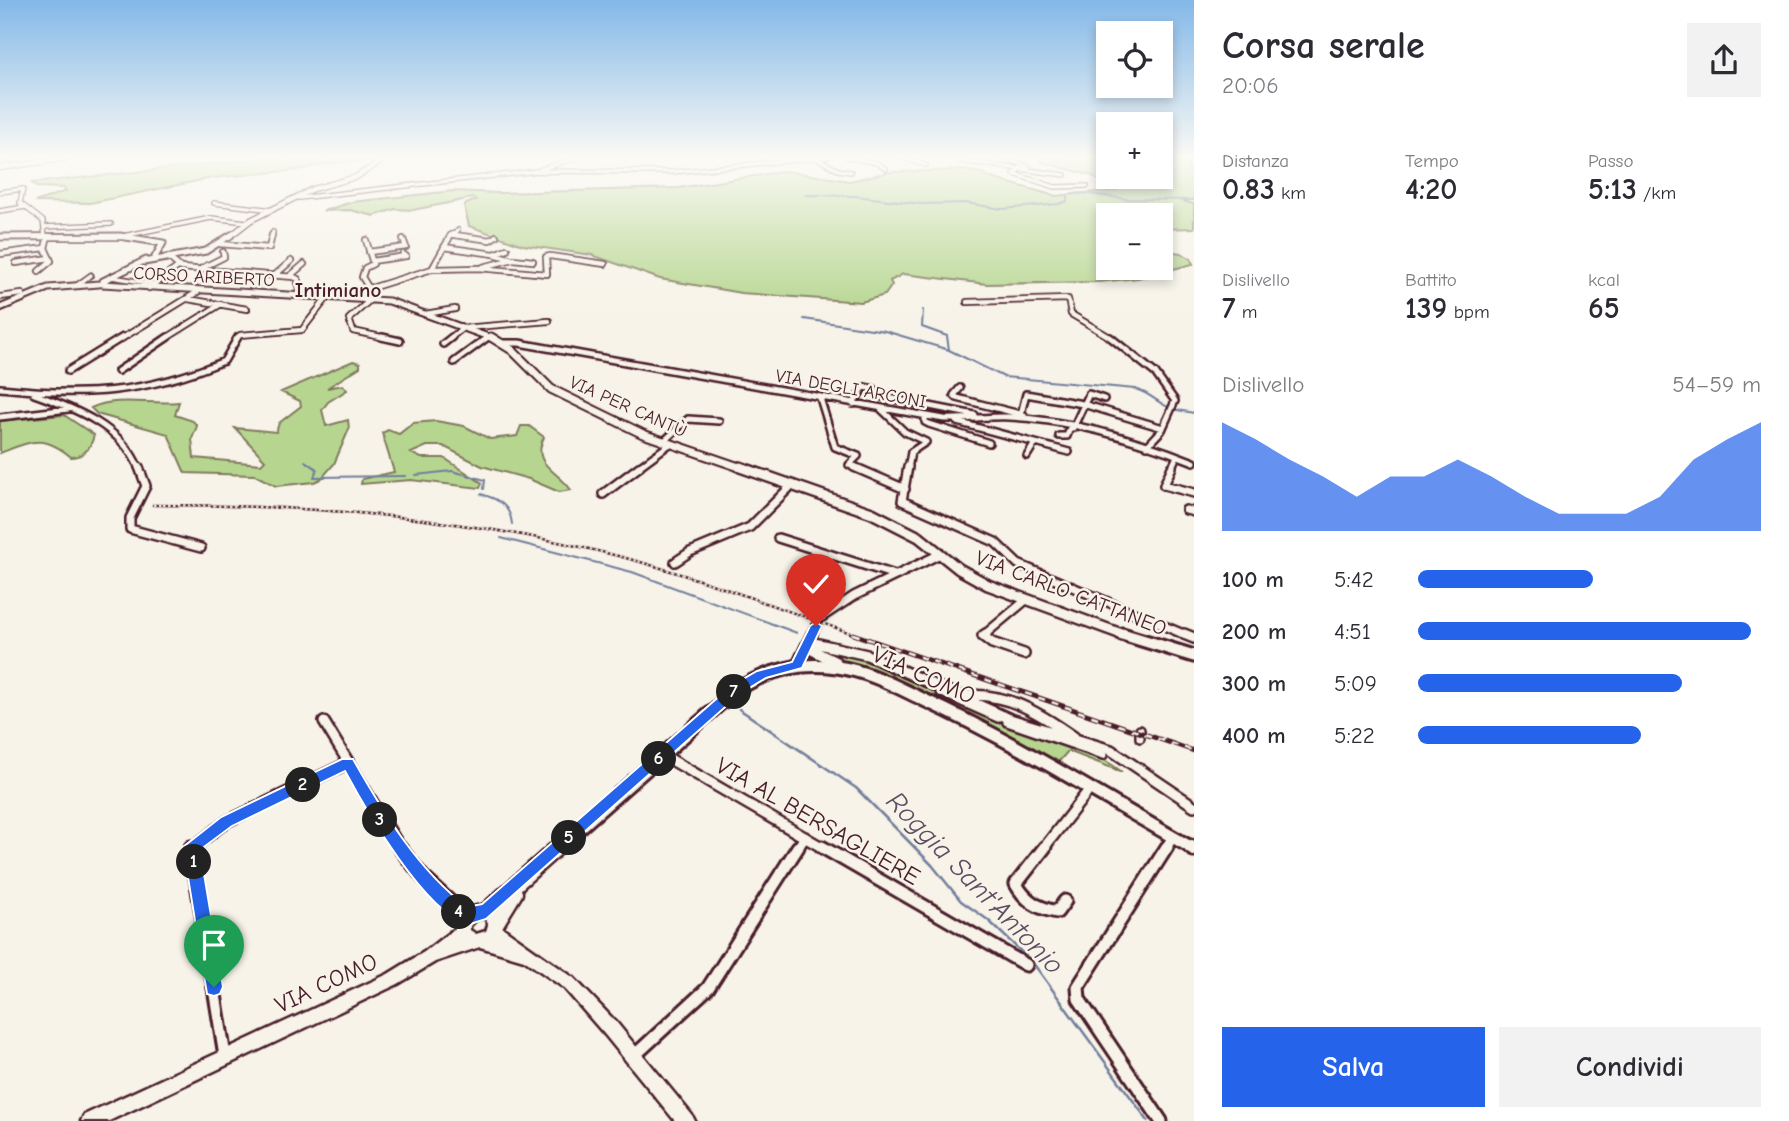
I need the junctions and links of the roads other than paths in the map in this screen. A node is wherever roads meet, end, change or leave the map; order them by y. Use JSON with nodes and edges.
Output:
{"nodes":[{"id":1,"x":28,"y":209,"type":"edge"},
{"id":2,"x":267,"y":209,"type":"edge"},
{"id":3,"x":273,"y":210,"type":"joint"},
{"id":4,"x":247,"y":222,"type":"junction"},
{"id":5,"x":111,"y":224,"type":"dead end"},
{"id":6,"x":44,"y":227,"type":"junction"},
{"id":7,"x":458,"y":230,"type":"dead end"},
{"id":8,"x":273,"y":232,"type":"dead end"},
{"id":9,"x":451,"y":235,"type":"junction"},
{"id":10,"x":47,"y":236,"type":"junction"},
{"id":11,"x":123,"y":236,"type":"junction"},
{"id":12,"x":496,"y":236,"type":"dead end"},
{"id":13,"x":0,"y":237,"type":"edge"},
{"id":14,"x":404,"y":239,"type":"dead end"},
{"id":15,"x":366,"y":240,"type":"dead end"},
{"id":16,"x":220,"y":244,"type":"junction"},
{"id":17,"x":444,"y":247,"type":"junction"},
{"id":18,"x":45,"y":248,"type":"junction"},
{"id":19,"x":501,"y":251,"type":"dead end"},
{"id":20,"x":3,"y":252,"type":"edge"},
{"id":21,"x":223,"y":252,"type":"dead end"},
{"id":22,"x":369,"y":252,"type":"junction"},
{"id":23,"x":403,"y":254,"type":"dead end"},
{"id":24,"x":494,"y":254,"type":"junction"},
{"id":25,"x":155,"y":257,"type":"junction"},
{"id":26,"x":168,"y":257,"type":"junction"},
{"id":27,"x":50,"y":258,"type":"junction"},
{"id":28,"x":513,"y":259,"type":"junction"},
{"id":29,"x":525,"y":260,"type":"dead end"},
{"id":30,"x":291,"y":261,"type":"dead end"},
{"id":31,"x":372,"y":261,"type":"junction"},
{"id":32,"x":16,"y":263,"type":"dead end"},
{"id":33,"x":141,"y":263,"type":"junction"},
{"id":34,"x":304,"y":264,"type":"dead end"},
{"id":35,"x":605,"y":264,"type":"dead end"},
{"id":36,"x":178,"y":267,"type":"junction"},
{"id":37,"x":480,"y":268,"type":"junction"},
{"id":38,"x":194,"y":269,"type":"junction"},
{"id":39,"x":432,"y":269,"type":"junction"},
{"id":40,"x":39,"y":271,"type":"dead end"},
{"id":41,"x":91,"y":275,"type":"dead end"},
{"id":42,"x":275,"y":275,"type":"junction"},
{"id":43,"x":290,"y":276,"type":"junction"},
{"id":44,"x":106,"y":282,"type":"junction"},
{"id":45,"x":155,"y":284,"type":"junction"},
{"id":46,"x":77,"y":285,"type":"junction"},
{"id":47,"x":149,"y":288,"type":"junction"},
{"id":48,"x":370,"y":290,"type":"junction"},
{"id":49,"x":200,"y":291,"type":"junction"},
{"id":50,"x":22,"y":294,"type":"junction"},
{"id":51,"x":299,"y":296,"type":"junction"},
{"id":52,"x":0,"y":297,"type":"edge"},
{"id":53,"x":327,"y":298,"type":"junction"},
{"id":54,"x":339,"y":298,"type":"junction"},
{"id":55,"x":188,"y":299,"type":"junction"},
{"id":56,"x":370,"y":300,"type":"junction"},
{"id":57,"x":967,"y":302,"type":"dead end"},
{"id":58,"x":220,"y":304,"type":"junction"},
{"id":59,"x":0,"y":308,"type":"edge"},
{"id":60,"x":247,"y":309,"type":"dead end"},
{"id":61,"x":455,"y":309,"type":"dead end"},
{"id":62,"x":425,"y":314,"type":"junction"},
{"id":63,"x":549,"y":321,"type":"dead end"},
{"id":64,"x":463,"y":328,"type":"junction"},
{"id":65,"x":490,"y":337,"type":"junction"},
{"id":66,"x":400,"y":341,"type":"dead end"},
{"id":67,"x":443,"y":344,"type":"dead end"},
{"id":68,"x":507,"y":346,"type":"junction"},
{"id":69,"x":454,"y":362,"type":"dead end"},
{"id":70,"x":68,"y":371,"type":"dead end"},
{"id":71,"x":118,"y":371,"type":"dead end"},
{"id":72,"x":0,"y":388,"type":"edge"},
{"id":73,"x":960,"y":388,"type":"dead end"},
{"id":74,"x":26,"y":391,"type":"junction"},
{"id":75,"x":820,"y":398,"type":"junction"},
{"id":76,"x":1104,"y":398,"type":"dead end"},
{"id":77,"x":853,"y":404,"type":"junction"},
{"id":78,"x":1083,"y":404,"type":"junction"},
{"id":79,"x":73,"y":408,"type":"junction"},
{"id":80,"x":880,"y":408,"type":"junction"},
{"id":81,"x":1021,"y":414,"type":"junction"},
{"id":82,"x":925,"y":416,"type":"junction"},
{"id":83,"x":0,"y":417,"type":"edge"},
{"id":84,"x":986,"y":418,"type":"junction"},
{"id":85,"x":953,"y":420,"type":"junction"},
{"id":86,"x":719,"y":421,"type":"dead end"},
{"id":87,"x":1048,"y":422,"type":"junction"},
{"id":88,"x":1071,"y":428,"type":"junction"},
{"id":89,"x":1163,"y":428,"type":"junction"},
{"id":90,"x":985,"y":430,"type":"junction"},
{"id":91,"x":1048,"y":431,"type":"dead end"},
{"id":92,"x":1059,"y":436,"type":"dead end"},
{"id":93,"x":976,"y":440,"type":"junction"},
{"id":94,"x":667,"y":443,"type":"junction"},
{"id":95,"x":989,"y":443,"type":"dead end"},
{"id":96,"x":1035,"y":443,"type":"junction"},
{"id":97,"x":1147,"y":446,"type":"junction"},
{"id":98,"x":1069,"y":452,"type":"dead end"},
{"id":99,"x":1027,"y":456,"type":"dead end"},
{"id":100,"x":1177,"y":456,"type":"junction"},
{"id":101,"x":1194,"y":462,"type":"edge"},
{"id":102,"x":791,"y":486,"type":"junction"},
{"id":103,"x":905,"y":489,"type":"junction"},
{"id":104,"x":1194,"y":493,"type":"edge"},
{"id":105,"x":603,"y":494,"type":"dead end"},
{"id":106,"x":778,"y":538,"type":"dead end"},
{"id":107,"x":201,"y":548,"type":"dead end"},
{"id":108,"x":940,"y":554,"type":"junction"},
{"id":109,"x":675,"y":562,"type":"dead end"},
{"id":110,"x":895,"y":575,"type":"junction"},
{"id":111,"x":1026,"y":600,"type":"junction"},
{"id":112,"x":822,"y":617,"type":"dead end"},
{"id":113,"x":816,"y":626,"type":"dead end"},
{"id":114,"x":1194,"y":638,"type":"edge"},
{"id":115,"x":809,"y":645,"type":"junction"},
{"id":116,"x":1024,"y":654,"type":"dead end"},
{"id":117,"x":1194,"y":656,"type":"edge"},
{"id":118,"x":802,"y":665,"type":"junction"},
{"id":119,"x":866,"y":673,"type":"junction"},
{"id":120,"x":958,"y":695,"type":"junction"},
{"id":121,"x":324,"y":722,"type":"dead end"},
{"id":122,"x":1086,"y":743,"type":"junction"},
{"id":123,"x":663,"y":755,"type":"junction"},
{"id":124,"x":1103,"y":755,"type":"dead end"},
{"id":125,"x":348,"y":763,"type":"junction"},
{"id":126,"x":1089,"y":790,"type":"junction"},
{"id":127,"x":1194,"y":806,"type":"edge"},
{"id":128,"x":804,"y":837,"type":"junction"},
{"id":129,"x":1173,"y":837,"type":"junction"},
{"id":130,"x":1194,"y":849,"type":"edge"},
{"id":131,"x":545,"y":860,"type":"junction"},
{"id":132,"x":1065,"y":901,"type":"dead end"},
{"id":133,"x":486,"y":911,"type":"joint"},
{"id":134,"x":480,"y":931,"type":"junction"},
{"id":135,"x":1026,"y":965,"type":"dead end"},
{"id":136,"x":225,"y":1057,"type":"junction"},
{"id":137,"x":634,"y":1057,"type":"junction"},
{"id":138,"x":90,"y":1121,"type":"edge"},
{"id":139,"x":686,"y":1121,"type":"edge"},
{"id":140,"x":1161,"y":1121,"type":"edge"}],
"edges":[{"from":1,"to":6,"type":"street"},
{"from":2,"to":3,"type":"street"},
{"from":3,"to":4,"type":"street"},
{"from":4,"to":11,"type":"street"},
{"from":4,"to":16,"type":"street"},
{"from":5,"to":6,"type":"street"},
{"from":6,"to":10,"type":"street"},
{"from":7,"to":9,"type":"street"},
{"from":8,"to":16,"type":"street"},
{"from":9,"to":12,"type":"street"},
{"from":9,"to":17,"type":"street"},
{"from":10,"to":11,"type":"street"},
{"from":10,"to":13,"type":"street"},
{"from":10,"to":18,"type":"street"},
{"from":11,"to":25,"type":"street"},
{"from":14,"to":22,"type":"street"},
{"from":15,"to":22,"type":"street"},
{"from":16,"to":26,"type":"street"},
{"from":17,"to":24,"type":"street"},
{"from":17,"to":39,"type":"street"},
{"from":18,"to":20,"type":"street"},
{"from":18,"to":27,"type":"street"},
{"from":19,"to":24,"type":"street"},
{"from":21,"to":38,"type":"street"},
{"from":22,"to":31,"type":"street"},
{"from":23,"to":31,"type":"street"},
{"from":24,"to":28,"type":"street"},
{"from":25,"to":26,"type":"street"},
{"from":25,"to":33,"type":"street"},
{"from":26,"to":33,"type":"street"},
{"from":26,"to":36,"type":"street"},
{"from":27,"to":32,"type":"street"},
{"from":27,"to":40,"type":"street"},
{"from":28,"to":29,"type":"street"},
{"from":28,"to":37,"type":"street"},
{"from":30,"to":42,"type":"street"},
{"from":31,"to":48,"type":"street"},
{"from":33,"to":44,"type":"street"},
{"from":34,"to":43,"type":"street"},
{"from":35,"to":37,"type":"street"},
{"from":36,"to":38,"type":"street"},
{"from":36,"to":45,"type":"street"},
{"from":37,"to":39,"type":"street"},
{"from":38,"to":42,"type":"street"},
{"from":39,"to":48,"type":"street"},
{"from":41,"to":46,"type":"street"},
{"from":42,"to":43,"type":"street"},
{"from":43,"to":51,"type":"street"},
{"from":44,"to":45,"type":"street"},
{"from":44,"to":46,"type":"street","name":"CORSO ARIBERTO"},
{"from":44,"to":47,"type":"street","name":"CORSO ARIBERTO"},
{"from":45,"to":47,"type":"street"},
{"from":46,"to":50,"type":"street","name":"CORSO ARIBERTO"},
{"from":47,"to":49,"type":"street","name":"CORSO ARIBERTO"},
{"from":48,"to":54,"type":"street"},
{"from":49,"to":51,"type":"street","name":"CORSO ARIBERTO"},
{"from":49,"to":55,"type":"street"},
{"from":50,"to":52,"type":"street"},
{"from":50,"to":59,"type":"street","name":"CORSO ARIBERTO"},
{"from":51,"to":53,"type":"street","name":"CORSO ARIBERTO"},
{"from":53,"to":54,"type":"street","name":"CORSO ARIBERTO"},
{"from":53,"to":74,"type":"street"},
{"from":54,"to":56,"type":"street","name":"VIA PER CANTÙ"},
{"from":55,"to":58,"type":"street"},
{"from":55,"to":70,"type":"street"},
{"from":56,"to":62,"type":"street","name":"VIA PER CANTÙ"},
{"from":56,"to":66,"type":"street"},
{"from":57,"to":89,"type":"street"},
{"from":58,"to":60,"type":"street"},
{"from":58,"to":71,"type":"street"},
{"from":61,"to":62,"type":"street","name":"VIA PER CANTÙ"},
{"from":62,"to":64,"type":"street","name":"VIA PER CANTÙ"},
{"from":63,"to":64,"type":"street"},
{"from":64,"to":65,"type":"street","name":"VIA PER CANTÙ"},
{"from":64,"to":67,"type":"street"},
{"from":65,"to":68,"type":"street","name":"VIA PER CANTÙ"},
{"from":65,"to":69,"type":"street"},
{"from":68,"to":75,"type":"street","name":"VIA DEGLI ARCONI"},
{"from":68,"to":94,"type":"street","name":"VIA PER CANTÙ"},
{"from":72,"to":74,"type":"street"},
{"from":73,"to":81,"type":"street"},
{"from":74,"to":79,"type":"street"},
{"from":75,"to":77,"type":"street","name":"VIA DEGLI ARCONI"},
{"from":75,"to":103,"type":"street"},
{"from":76,"to":78,"type":"street"},
{"from":77,"to":80,"type":"street","name":"VIA DEGLI ARCONI"},
{"from":77,"to":84,"type":"street"},
{"from":78,"to":81,"type":"street"},
{"from":78,"to":88,"type":"street"},
{"from":78,"to":89,"type":"street"},
{"from":79,"to":83,"type":"street"},
{"from":79,"to":107,"type":"street"},
{"from":80,"to":82,"type":"street","name":"VIA DEGLI ARCONI"},
{"from":80,"to":103,"type":"street"},
{"from":81,"to":87,"type":"street"},
{"from":82,"to":85,"type":"street","name":"VIA DEGLI ARCONI"},
{"from":82,"to":93,"type":"street"},
{"from":84,"to":85,"type":"street","name":"VIA DEGLI ARCONI"},
{"from":84,"to":87,"type":"street","name":"VIA DEGLI ARCONI"},
{"from":85,"to":90,"type":"street"},
{"from":86,"to":94,"type":"street"},
{"from":87,"to":88,"type":"street","name":"VIA DEGLI ARCONI"},
{"from":87,"to":91,"type":"street"},
{"from":88,"to":92,"type":"street"},
{"from":88,"to":97,"type":"street","name":"VIA DEGLI ARCONI"},
{"from":89,"to":97,"type":"street"},
{"from":90,"to":93,"type":"street"},
{"from":90,"to":96,"type":"street"},
{"from":93,"to":95,"type":"street"},
{"from":94,"to":102,"type":"street","name":"VIA PER CANTÙ"},
{"from":94,"to":105,"type":"street"},
{"from":96,"to":98,"type":"street"},
{"from":96,"to":99,"type":"street"},
{"from":97,"to":100,"type":"street","name":"VIA DEGLI ARCONI"},
{"from":100,"to":101,"type":"street","name":"VIA DEGLI ARCONI"},
{"from":100,"to":104,"type":"street"},
{"from":102,"to":108,"type":"street","name":"VIA CARLO CATTANEO"},
{"from":102,"to":109,"type":"street"},
{"from":103,"to":114,"type":"street"},
{"from":106,"to":110,"type":"street"},
{"from":108,"to":110,"type":"street"},
{"from":108,"to":111,"type":"street","name":"VIA CARLO CATTANEO"},
{"from":110,"to":112,"type":"street"},
{"from":111,"to":116,"type":"street"},
{"from":111,"to":117,"type":"street","name":"VIA CARLO CATTANEO"},
{"from":113,"to":115,"type":"street"},
{"from":115,"to":118,"type":"street"},
{"from":115,"to":119,"type":"street"},
{"from":115,"to":120,"type":"street"},
{"from":115,"to":124,"type":"street"},
{"from":118,"to":119,"type":"street","name":"VIA COMO"},
{"from":118,"to":123,"type":"street","name":"VIA COMO"},
{"from":119,"to":126,"type":"street","name":"VIA COMO"},
{"from":120,"to":122,"type":"street"},
{"from":120,"to":122,"type":"street"},
{"from":121,"to":125,"type":"street"},
{"from":122,"to":127,"type":"street"},
{"from":123,"to":128,"type":"street","name":"VIA AL BERSAGLIERE"},
{"from":123,"to":131,"type":"street","name":"VIA COMO"},
{"from":125,"to":134,"type":"street"},
{"from":125,"to":136,"type":"street"},
{"from":126,"to":129,"type":"street","name":"VIA COMO"},
{"from":126,"to":132,"type":"street"},
{"from":128,"to":135,"type":"street","name":"VIA AL BERSAGLIERE"},
{"from":128,"to":137,"type":"street"},
{"from":129,"to":130,"type":"street","name":"VIA COMO"},
{"from":129,"to":140,"type":"street"},
{"from":131,"to":133,"type":"street","name":"VIA COMO"},
{"from":131,"to":134,"type":"street","name":"VIA COMO"},
{"from":133,"to":134,"type":"main road"},
{"from":134,"to":136,"type":"main road","name":"VIA COMO"},
{"from":134,"to":137,"type":"main road"},
{"from":136,"to":138,"type":"main road","name":"VIA COMO"},
{"from":137,"to":139,"type":"main road"}]}
